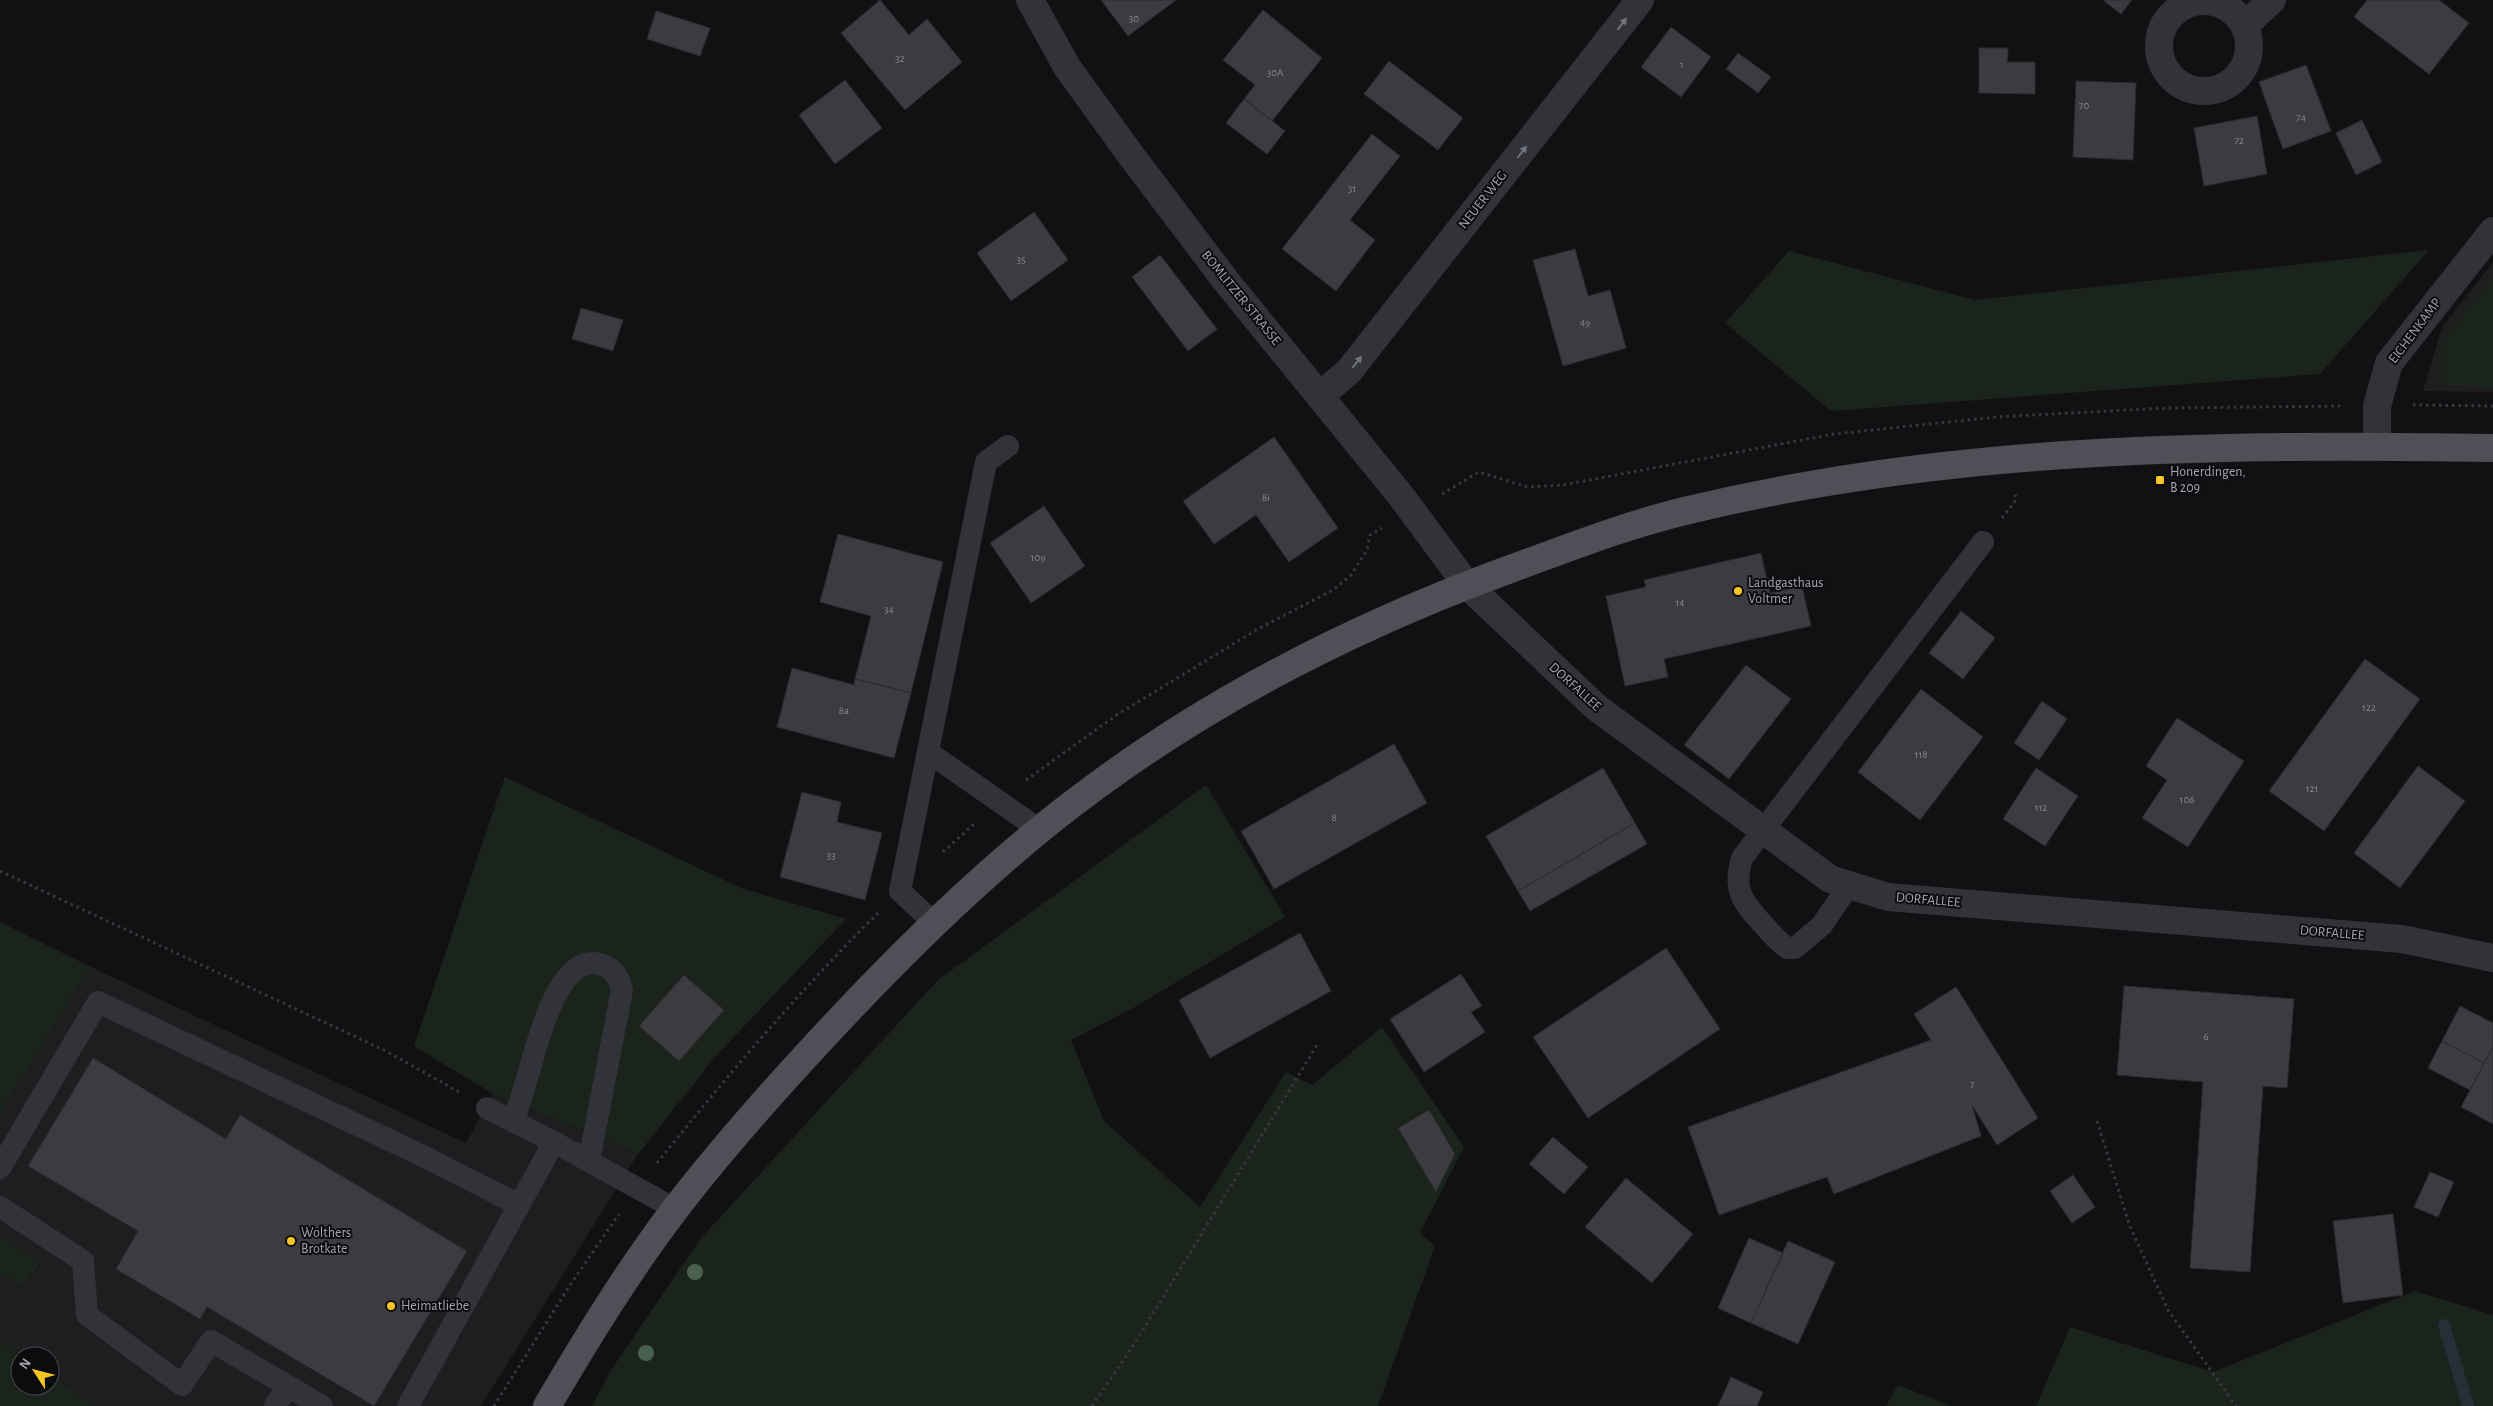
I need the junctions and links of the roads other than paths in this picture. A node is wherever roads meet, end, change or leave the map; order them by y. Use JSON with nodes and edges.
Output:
{"nodes":[{"id":1,"x":1030,"y":0,"type":"edge"},
{"id":2,"x":1640,"y":0,"type":"edge"},
{"id":3,"x":2272,"y":0,"type":"edge"},
{"id":4,"x":2245,"y":25,"type":"dead end"},
{"id":5,"x":2493,"y":231,"type":"edge"},
{"id":6,"x":1321,"y":395,"type":"junction"},
{"id":7,"x":1008,"y":446,"type":"dead end"},
{"id":8,"x":2377,"y":446,"type":"junction"},
{"id":9,"x":2493,"y":448,"type":"edge"},
{"id":10,"x":1983,"y":542,"type":"road end"},
{"id":11,"x":1467,"y":585,"type":"junction"},
{"id":12,"x":928,"y":752,"type":"junction"},
{"id":13,"x":1040,"y":830,"type":"junction"},
{"id":14,"x":1764,"y":830,"type":"junction"},
{"id":15,"x":1849,"y":885,"type":"junction"},
{"id":16,"x":933,"y":922,"type":"junction"},
{"id":17,"x":2493,"y":958,"type":"edge"},
{"id":18,"x":487,"y":1108,"type":"road end"},
{"id":19,"x":513,"y":1122,"type":"junction"},
{"id":20,"x":554,"y":1142,"type":"junction"},
{"id":21,"x":589,"y":1161,"type":"junction"},
{"id":22,"x":0,"y":1168,"type":"edge"},
{"id":23,"x":519,"y":1205,"type":"junction"},
{"id":24,"x":0,"y":1207,"type":"edge"},
{"id":25,"x":675,"y":1209,"type":"junction"},
{"id":26,"x":288,"y":1386,"type":"junction"},
{"id":27,"x":275,"y":1406,"type":"edge"},
{"id":28,"x":322,"y":1406,"type":"edge"},
{"id":29,"x":408,"y":1406,"type":"edge"},
{"id":30,"x":547,"y":1406,"type":"edge"}],
"edges":[{"from":1,"to":6,"type":"street","name":"BOMLITZER STRASSE"},
{"from":6,"to":2,"type":"street","name":"NEUER WEG","one_way":true},
{"from":3,"to":4,"type":"street"},
{"from":5,"to":8,"type":"street","name":"EICHENKAMP"},
{"from":6,"to":11,"type":"street","name":"BOMLITZER STRASSE"},
{"from":7,"to":12,"type":"lane"},
{"from":8,"to":9,"type":"main road"},
{"from":8,"to":11,"type":"main road"},
{"from":10,"to":14,"type":"lane"},
{"from":11,"to":13,"type":"main road"},
{"from":11,"to":14,"type":"street","name":"DORFALLEE"},
{"from":12,"to":13,"type":"lane"},
{"from":12,"to":16,"type":"lane"},
{"from":13,"to":16,"type":"main road"},
{"from":14,"to":15,"type":"street","name":"DORFALLEE"},
{"from":14,"to":15,"type":"lane"},
{"from":15,"to":17,"type":"street","name":"DORFALLEE"},
{"from":16,"to":25,"type":"main road"},
{"from":18,"to":19,"type":"lane"},
{"from":19,"to":20,"type":"lane"},
{"from":19,"to":21,"type":"lane"},
{"from":20,"to":21,"type":"lane"},
{"from":20,"to":23,"type":"lane"},
{"from":21,"to":25,"type":"lane"},
{"from":22,"to":23,"type":"lane"},
{"from":23,"to":29,"type":"lane"},
{"from":24,"to":26,"type":"lane"},
{"from":25,"to":30,"type":"main road"},
{"from":26,"to":27,"type":"lane"},
{"from":26,"to":28,"type":"lane"}]}
